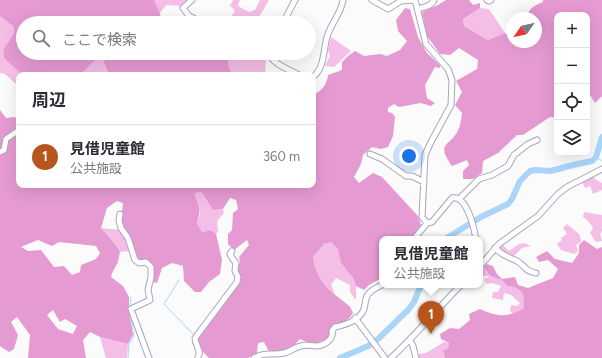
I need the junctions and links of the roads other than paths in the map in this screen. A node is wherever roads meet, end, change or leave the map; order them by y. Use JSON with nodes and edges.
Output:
{"nodes":[{"id":1,"x":192,"y":0,"type":"edge"},
{"id":2,"x":295,"y":0,"type":"edge"},
{"id":3,"x":343,"y":0,"type":"edge"},
{"id":4,"x":372,"y":0,"type":"edge"},
{"id":5,"x":415,"y":0,"type":"edge"},
{"id":6,"x":434,"y":0,"type":"edge"},
{"id":7,"x":487,"y":0,"type":"edge"},
{"id":8,"x":491,"y":0,"type":"edge"},
{"id":9,"x":418,"y":9,"type":"junction"},
{"id":10,"x":189,"y":16,"type":"edge"},
{"id":11,"x":287,"y":16,"type":"edge"},
{"id":12,"x":273,"y":60,"type":"edge"},
{"id":13,"x":289,"y":72,"type":"edge"},
{"id":14,"x":316,"y":73,"type":"edge"},
{"id":15,"x":16,"y":132,"type":"edge"},
{"id":16,"x":536,"y":140,"type":"dead end"},
{"id":17,"x":0,"y":152,"type":"edge"},
{"id":18,"x":370,"y":154,"type":"dead end"},
{"id":19,"x":602,"y":169,"type":"edge"},
{"id":20,"x":424,"y":182,"type":"junction"},
{"id":21,"x":459,"y":199,"type":"junction"},
{"id":22,"x":120,"y":214,"type":"dead end"},
{"id":23,"x":426,"y":223,"type":"junction"},
{"id":24,"x":416,"y":236,"type":"edge"},
{"id":25,"x":475,"y":236,"type":"edge"},
{"id":26,"x":495,"y":248,"type":"junction"},
{"id":27,"x":232,"y":251,"type":"dead end"},
{"id":28,"x":483,"y":262,"type":"edge"},
{"id":29,"x":536,"y":273,"type":"dead end"},
{"id":30,"x":379,"y":287,"type":"edge"},
{"id":31,"x":458,"y":288,"type":"edge"},
{"id":32,"x":356,"y":318,"type":"junction"},
{"id":33,"x":410,"y":340,"type":"junction"},
{"id":34,"x":258,"y":357,"type":"edge"},
{"id":35,"x":149,"y":358,"type":"edge"},
{"id":36,"x":196,"y":358,"type":"edge"},
{"id":37,"x":385,"y":358,"type":"edge"},
{"id":38,"x":391,"y":358,"type":"edge"},
{"id":39,"x":416,"y":358,"type":"edge"}],
"edges":[{"from":1,"to":10,"type":"street"},
{"from":2,"to":11,"type":"street"},
{"from":3,"to":14,"type":"street"},
{"from":4,"to":5,"type":"street"},
{"from":5,"to":9,"type":"street"},
{"from":6,"to":9,"type":"street"},
{"from":7,"to":8,"type":"street"},
{"from":9,"to":20,"type":"street"},
{"from":12,"to":13,"type":"street"},
{"from":15,"to":17,"type":"street"},
{"from":16,"to":21,"type":"street"},
{"from":18,"to":20,"type":"street"},
{"from":19,"to":26,"type":"street"},
{"from":20,"to":23,"type":"street"},
{"from":21,"to":23,"type":"street"},
{"from":21,"to":25,"type":"street"},
{"from":22,"to":35,"type":"street"},
{"from":23,"to":24,"type":"street"},
{"from":26,"to":28,"type":"street"},
{"from":26,"to":29,"type":"street"},
{"from":27,"to":36,"type":"street"},
{"from":30,"to":32,"type":"street"},
{"from":31,"to":33,"type":"street"},
{"from":32,"to":34,"type":"street"},
{"from":32,"to":37,"type":"street"},
{"from":33,"to":38,"type":"street"},
{"from":33,"to":39,"type":"street"}]}
